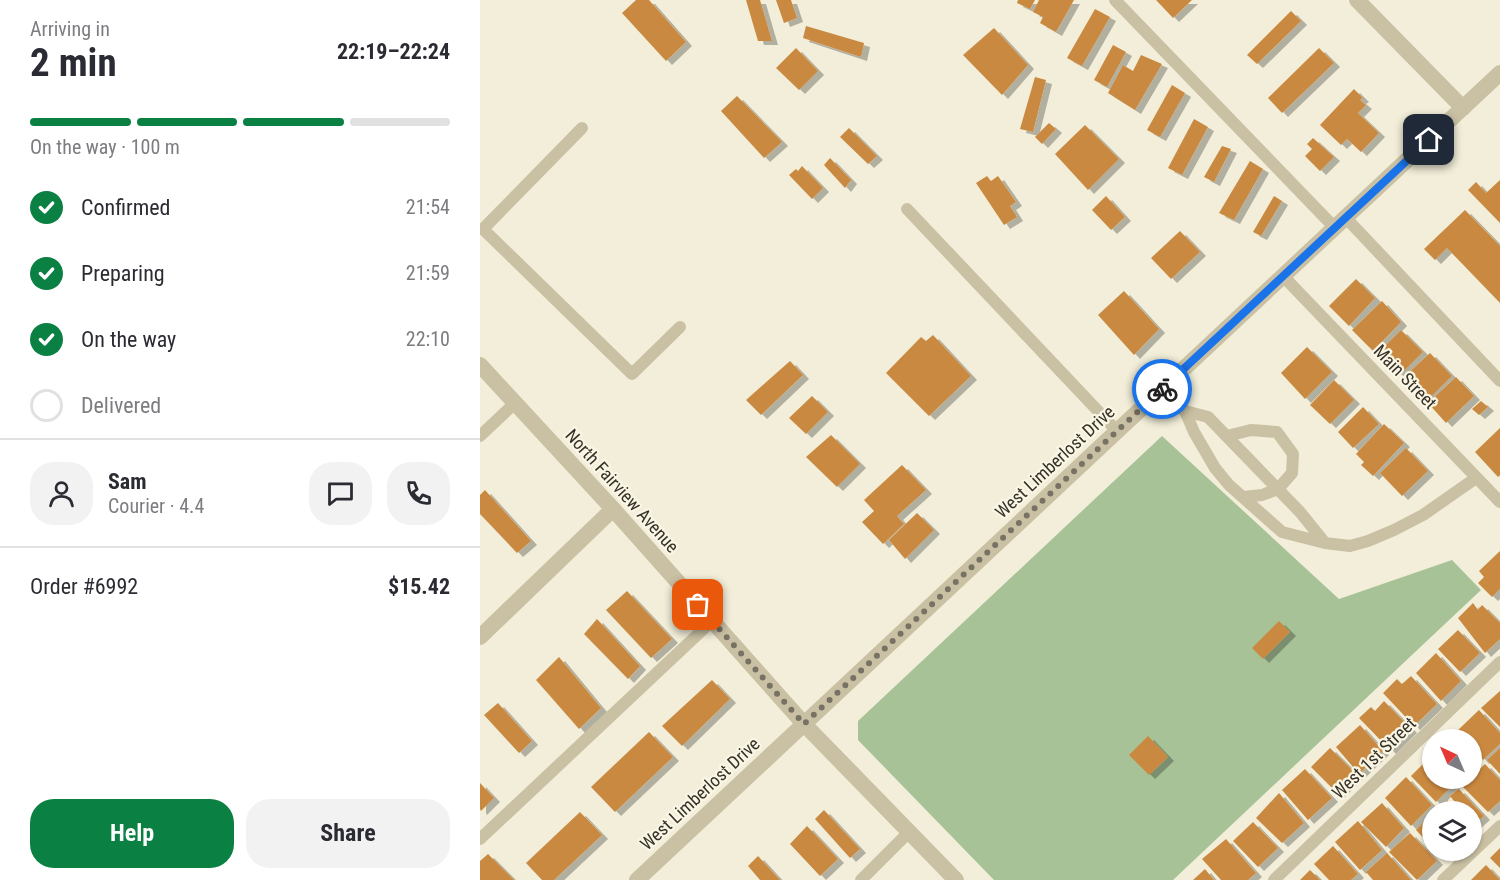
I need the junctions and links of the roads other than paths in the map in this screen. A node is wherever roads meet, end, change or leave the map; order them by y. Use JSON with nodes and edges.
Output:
{"nodes":[{"id":1,"x":1115,"y":0,"type":"edge"},
{"id":2,"x":1357,"y":0,"type":"edge"},
{"id":3,"x":1500,"y":73,"type":"edge"},
{"id":4,"x":1462,"y":108,"type":"junction"},
{"id":5,"x":582,"y":128,"type":"dead end"},
{"id":6,"x":907,"y":209,"type":"dead end"},
{"id":7,"x":1340,"y":223,"type":"junction"},
{"id":8,"x":481,"y":229,"type":"edge"},
{"id":9,"x":1283,"y":276,"type":"junction"},
{"id":10,"x":680,"y":327,"type":"dead end"},
{"id":11,"x":480,"y":365,"type":"edge"},
{"id":12,"x":1500,"y":381,"type":"edge"},
{"id":13,"x":1163,"y":388,"type":"junction"},
{"id":14,"x":515,"y":403,"type":"junction"},
{"id":15,"x":1185,"y":411,"type":"junction"},
{"id":16,"x":1117,"y":431,"type":"junction"},
{"id":17,"x":480,"y":436,"type":"edge"},
{"id":18,"x":1227,"y":436,"type":"junction"},
{"id":19,"x":1476,"y":478,"type":"junction"},
{"id":20,"x":1278,"y":489,"type":"junction"},
{"id":21,"x":1244,"y":497,"type":"junction"},
{"id":22,"x":1500,"y":502,"type":"edge"},
{"id":23,"x":613,"y":509,"type":"junction"},
{"id":24,"x":1325,"y":543,"type":"junction"},
{"id":25,"x":712,"y":621,"type":"junction"},
{"id":26,"x":480,"y":638,"type":"edge"},
{"id":27,"x":1500,"y":662,"type":"edge"},
{"id":28,"x":804,"y":724,"type":"junction"},
{"id":29,"x":1500,"y":826,"type":"edge"},
{"id":30,"x":909,"y":832,"type":"junction"},
{"id":31,"x":480,"y":839,"type":"edge"},
{"id":32,"x":638,"y":880,"type":"edge"},
{"id":33,"x":861,"y":880,"type":"edge"},
{"id":34,"x":956,"y":880,"type":"edge"},
{"id":35,"x":1274,"y":880,"type":"edge"},
{"id":36,"x":1443,"y":880,"type":"edge"}],
"edges":[{"from":1,"to":7,"type":"lane"},
{"from":2,"to":4,"type":"street"},
{"from":3,"to":4,"type":"street","name":"West Limberlost Drive"},
{"from":4,"to":7,"type":"street","name":"West Limberlost Drive"},
{"from":5,"to":8,"type":"lane"},
{"from":6,"to":16,"type":"lane"},
{"from":7,"to":9,"type":"street","name":"West Limberlost Drive"},
{"from":7,"to":12,"type":"lane"},
{"from":8,"to":10,"type":"lane"},
{"from":9,"to":13,"type":"street","name":"West Limberlost Drive"},
{"from":9,"to":19,"type":"lane","name":"Main Street"},
{"from":11,"to":14,"type":"street","name":"North Fairview Avenue"},
{"from":13,"to":15,"type":"lane"},
{"from":13,"to":16,"type":"street","name":"West Limberlost Drive"},
{"from":14,"to":17,"type":"lane"},
{"from":14,"to":23,"type":"street","name":"North Fairview Avenue"},
{"from":15,"to":18,"type":"lane"},
{"from":15,"to":21,"type":"lane"},
{"from":16,"to":28,"type":"street","name":"West Limberlost Drive"},
{"from":18,"to":20,"type":"lane"},
{"from":18,"to":20,"type":"lane"},
{"from":19,"to":22,"type":"lane","name":"Main Street"},
{"from":19,"to":24,"type":"lane"},
{"from":20,"to":21,"type":"lane"},
{"from":20,"to":24,"type":"lane"},
{"from":21,"to":24,"type":"lane"},
{"from":23,"to":25,"type":"street","name":"North Fairview Avenue"},
{"from":23,"to":26,"type":"street"},
{"from":25,"to":28,"type":"street","name":"North Fairview Avenue"},
{"from":25,"to":31,"type":"lane"},
{"from":27,"to":35,"type":"lane","name":"West 1st Street"},
{"from":28,"to":30,"type":"street","name":"North Fairview Avenue"},
{"from":28,"to":32,"type":"street","name":"West Limberlost Drive"},
{"from":29,"to":36,"type":"lane"},
{"from":30,"to":33,"type":"lane"},
{"from":30,"to":34,"type":"street","name":"North Fairview Avenue"}]}
